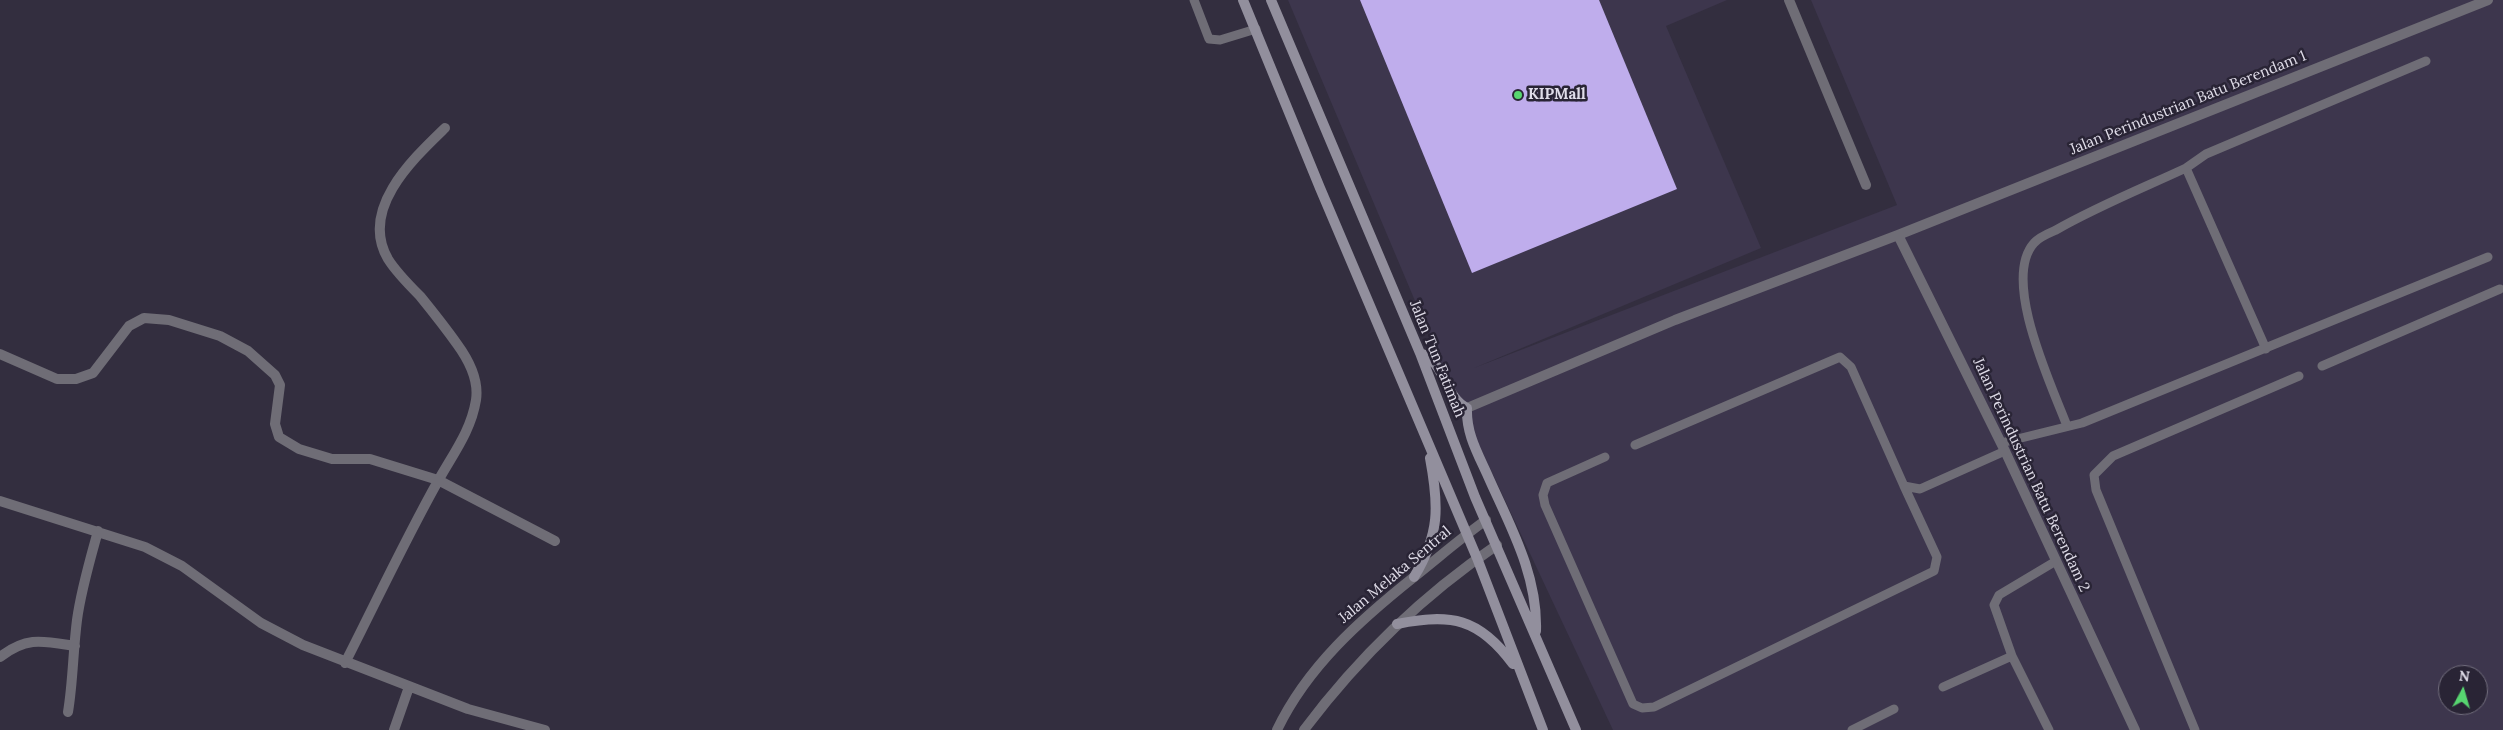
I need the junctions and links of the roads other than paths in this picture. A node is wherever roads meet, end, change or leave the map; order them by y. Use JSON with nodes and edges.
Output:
{"nodes":[{"id":1,"x":1194,"y":0,"type":"edge"},
{"id":2,"x":1243,"y":0,"type":"edge"},
{"id":3,"x":1271,"y":0,"type":"edge"},
{"id":4,"x":1789,"y":0,"type":"edge"},
{"id":5,"x":2488,"y":0,"type":"edge"},
{"id":6,"x":1256,"y":29,"type":"junction"},
{"id":7,"x":2426,"y":60,"type":"dead end"},
{"id":8,"x":445,"y":128,"type":"dead end"},
{"id":9,"x":2186,"y":168,"type":"junction"},
{"id":10,"x":1866,"y":185,"type":"dead end"},
{"id":11,"x":1898,"y":235,"type":"junction"},
{"id":12,"x":2488,"y":257,"type":"dead end"},
{"id":13,"x":2500,"y":289,"type":"dead end"},
{"id":14,"x":2266,"y":349,"type":"junction"},
{"id":15,"x":0,"y":354,"type":"edge"},
{"id":16,"x":1420,"y":354,"type":"junction"},
{"id":17,"x":2322,"y":366,"type":"dead end"},
{"id":18,"x":2299,"y":376,"type":"dead end"},
{"id":19,"x":1467,"y":408,"type":"junction"},
{"id":20,"x":2067,"y":426,"type":"junction"},
{"id":21,"x":1426,"y":437,"type":"junction"},
{"id":22,"x":1635,"y":445,"type":"dead end"},
{"id":23,"x":2003,"y":447,"type":"junction"},
{"id":24,"x":1606,"y":457,"type":"dead end"},
{"id":25,"x":438,"y":480,"type":"junction"},
{"id":26,"x":1904,"y":486,"type":"junction"},
{"id":27,"x":0,"y":501,"type":"edge"},
{"id":28,"x":1486,"y":520,"type":"junction"},
{"id":29,"x":98,"y":531,"type":"junction"},
{"id":30,"x":1466,"y":534,"type":"junction"},
{"id":31,"x":555,"y":541,"type":"dead end"},
{"id":32,"x":1497,"y":545,"type":"junction"},
{"id":33,"x":1477,"y":558,"type":"junction"},
{"id":34,"x":2056,"y":561,"type":"junction"},
{"id":35,"x":1414,"y":576,"type":"junction"},
{"id":36,"x":1397,"y":624,"type":"junction"},
{"id":37,"x":1536,"y":634,"type":"junction"},
{"id":38,"x":75,"y":646,"type":"junction"},
{"id":39,"x":2012,"y":656,"type":"junction"},
{"id":40,"x":0,"y":657,"type":"edge"},
{"id":41,"x":345,"y":663,"type":"junction"},
{"id":42,"x":1520,"y":673,"type":"junction"},
{"id":43,"x":409,"y":687,"type":"junction"},
{"id":44,"x":1943,"y":687,"type":"dead end"},
{"id":45,"x":1894,"y":709,"type":"dead end"},
{"id":46,"x":68,"y":712,"type":"dead end"},
{"id":47,"x":394,"y":730,"type":"edge"},
{"id":48,"x":545,"y":730,"type":"edge"},
{"id":49,"x":1277,"y":730,"type":"edge"},
{"id":50,"x":1304,"y":730,"type":"edge"},
{"id":51,"x":1543,"y":730,"type":"edge"},
{"id":52,"x":1576,"y":730,"type":"edge"},
{"id":53,"x":1852,"y":730,"type":"edge"},
{"id":54,"x":2049,"y":730,"type":"edge"},
{"id":55,"x":2135,"y":730,"type":"edge"},
{"id":56,"x":2195,"y":730,"type":"edge"}],
"edges":[{"from":1,"to":6,"type":"lane"},
{"from":2,"to":6,"type":"main road"},
{"from":3,"to":16,"type":"main road","name":"Jalan Tun Fatimah"},
{"from":4,"to":10,"type":"street"},
{"from":5,"to":11,"type":"street","name":"Jalan Perindustrian Batu Berendam 1"},
{"from":6,"to":21,"type":"main road"},
{"from":7,"to":9,"type":"lane"},
{"from":8,"to":25,"type":"street"},
{"from":9,"to":14,"type":"lane"},
{"from":9,"to":20,"type":"lane"},
{"from":11,"to":19,"type":"street","name":"Jalan Perindustrian Batu Berendam 1"},
{"from":11,"to":23,"type":"street","name":"Jalan Perindustrian Batu Berendam 2"},
{"from":12,"to":14,"type":"lane"},
{"from":13,"to":17,"type":"lane"},
{"from":14,"to":20,"type":"lane"},
{"from":15,"to":25,"type":"street"},
{"from":16,"to":19,"type":"main road"},
{"from":16,"to":28,"type":"main road","name":"Jalan Tun Fatimah"},
{"from":18,"to":56,"type":"lane"},
{"from":19,"to":37,"type":"main road"},
{"from":20,"to":23,"type":"lane"},
{"from":21,"to":30,"type":"main road"},
{"from":21,"to":35,"type":"main road"},
{"from":22,"to":26,"type":"lane"},
{"from":23,"to":26,"type":"lane"},
{"from":23,"to":34,"type":"street","name":"Jalan Perindustrian Batu Berendam 2"},
{"from":24,"to":26,"type":"lane"},
{"from":25,"to":31,"type":"street"},
{"from":25,"to":41,"type":"street"},
{"from":27,"to":29,"type":"street"},
{"from":28,"to":30,"type":"street","name":"Jalan Melaka Sentral"},
{"from":28,"to":32,"type":"main road","name":"Jalan Tun Fatimah"},
{"from":29,"to":38,"type":"street"},
{"from":29,"to":41,"type":"street"},
{"from":30,"to":33,"type":"main road"},
{"from":30,"to":35,"type":"street","name":"Jalan Melaka Sentral"},
{"from":32,"to":33,"type":"street"},
{"from":32,"to":37,"type":"main road","name":"Jalan Tun Fatimah"},
{"from":33,"to":36,"type":"street"},
{"from":33,"to":42,"type":"main road"},
{"from":34,"to":39,"type":"lane"},
{"from":34,"to":55,"type":"street","name":"Jalan Perindustrian Batu Berendam 2"},
{"from":35,"to":49,"type":"street","name":"Jalan Melaka Sentral"},
{"from":36,"to":42,"type":"main road"},
{"from":36,"to":50,"type":"street"},
{"from":37,"to":52,"type":"main road","name":"Jalan Tun Fatimah"},
{"from":38,"to":40,"type":"street"},
{"from":38,"to":46,"type":"street"},
{"from":39,"to":44,"type":"lane"},
{"from":39,"to":54,"type":"lane"},
{"from":41,"to":43,"type":"street"},
{"from":42,"to":51,"type":"main road"},
{"from":43,"to":47,"type":"street"},
{"from":43,"to":48,"type":"street"},
{"from":45,"to":53,"type":"lane"}]}
